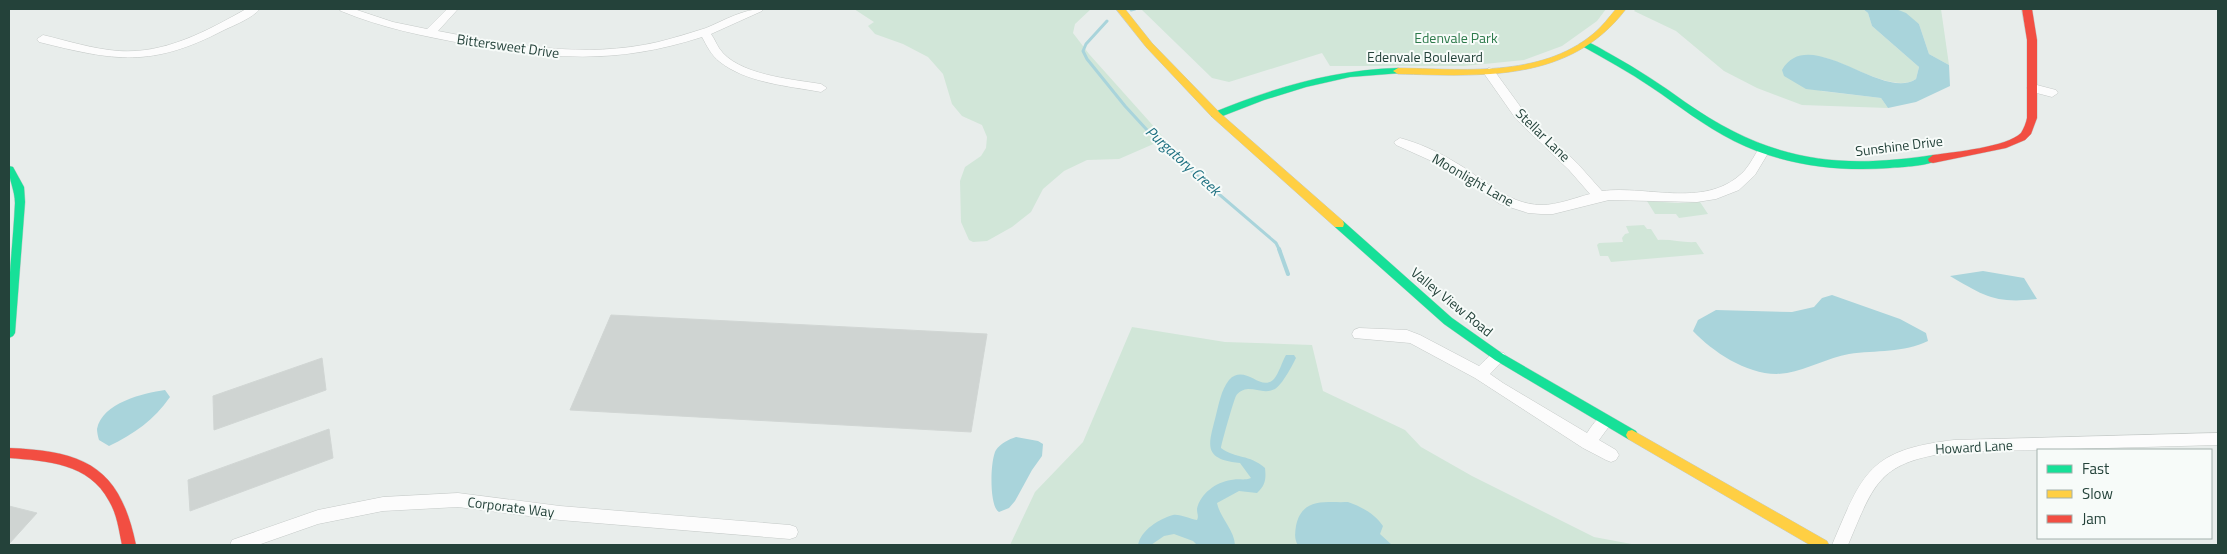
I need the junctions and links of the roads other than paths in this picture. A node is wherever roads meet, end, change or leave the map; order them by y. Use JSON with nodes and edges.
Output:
{"nodes":[{"id":1,"x":254,"y":9,"type":"edge"},
{"id":2,"x":345,"y":9,"type":"edge"},
{"id":3,"x":453,"y":9,"type":"edge"},
{"id":4,"x":758,"y":9,"type":"edge"},
{"id":5,"x":1120,"y":9,"type":"edge"},
{"id":6,"x":1621,"y":9,"type":"edge"},
{"id":7,"x":2027,"y":9,"type":"edge"},
{"id":8,"x":705,"y":33,"type":"junction"},
{"id":9,"x":429,"y":34,"type":"junction"},
{"id":10,"x":43,"y":39,"type":"dead end"},
{"id":11,"x":1585,"y":44,"type":"junction"},
{"id":12,"x":1489,"y":72,"type":"junction"},
{"id":13,"x":821,"y":88,"type":"dead end"},
{"id":14,"x":2033,"y":88,"type":"junction"},
{"id":15,"x":2052,"y":93,"type":"dead end"},
{"id":16,"x":1216,"y":115,"type":"junction"},
{"id":17,"x":1400,"y":142,"type":"dead end"},
{"id":18,"x":1764,"y":150,"type":"junction"},
{"id":19,"x":9,"y":170,"type":"edge"},
{"id":20,"x":1599,"y":197,"type":"junction"},
{"id":21,"x":9,"y":333,"type":"edge"},
{"id":22,"x":1359,"y":334,"type":"dead end"},
{"id":23,"x":1498,"y":357,"type":"junction"},
{"id":24,"x":1480,"y":374,"type":"junction"},
{"id":25,"x":1605,"y":420,"type":"junction"},
{"id":26,"x":2218,"y":439,"type":"edge"},
{"id":27,"x":1588,"y":443,"type":"junction"},
{"id":28,"x":9,"y":453,"type":"edge"},
{"id":29,"x":1611,"y":455,"type":"dead end"},
{"id":30,"x":790,"y":532,"type":"dead end"},
{"id":31,"x":129,"y":545,"type":"edge"},
{"id":32,"x":238,"y":545,"type":"edge"},
{"id":33,"x":1822,"y":545,"type":"edge"},
{"id":34,"x":1840,"y":545,"type":"edge"}],
"edges":[{"from":1,"to":10,"type":"street"},
{"from":2,"to":9,"type":"street","name":"Bittersweet Drive"},
{"from":3,"to":9,"type":"street"},
{"from":4,"to":8,"type":"street","name":"Bittersweet Drive"},
{"from":5,"to":16,"type":"street","name":"Valley View Road"},
{"from":6,"to":11,"type":"street","name":"Edenvale Boulevard"},
{"from":7,"to":14,"type":"street","name":"Sunshine Drive"},
{"from":8,"to":9,"type":"street","name":"Bittersweet Drive"},
{"from":8,"to":13,"type":"street"},
{"from":11,"to":12,"type":"street","name":"Edenvale Boulevard"},
{"from":11,"to":18,"type":"street","name":"Sunshine Drive"},
{"from":12,"to":16,"type":"street","name":"Edenvale Boulevard"},
{"from":12,"to":20,"type":"street","name":"Stellar Lane"},
{"from":14,"to":15,"type":"street"},
{"from":14,"to":18,"type":"street","name":"Sunshine Drive"},
{"from":16,"to":23,"type":"street","name":"Valley View Road"},
{"from":17,"to":20,"type":"street","name":"Moonlight Lane"},
{"from":18,"to":20,"type":"street","name":"Moonlight Lane"},
{"from":19,"to":21,"type":"street"},
{"from":22,"to":24,"type":"street"},
{"from":23,"to":24,"type":"street"},
{"from":23,"to":25,"type":"street","name":"Valley View Road"},
{"from":24,"to":27,"type":"street"},
{"from":25,"to":27,"type":"street"},
{"from":25,"to":33,"type":"street","name":"Valley View Road"},
{"from":26,"to":34,"type":"street","name":"Howard Lane"},
{"from":27,"to":29,"type":"street"},
{"from":28,"to":31,"type":"street"},
{"from":30,"to":32,"type":"street","name":"Corporate Way"}]}
